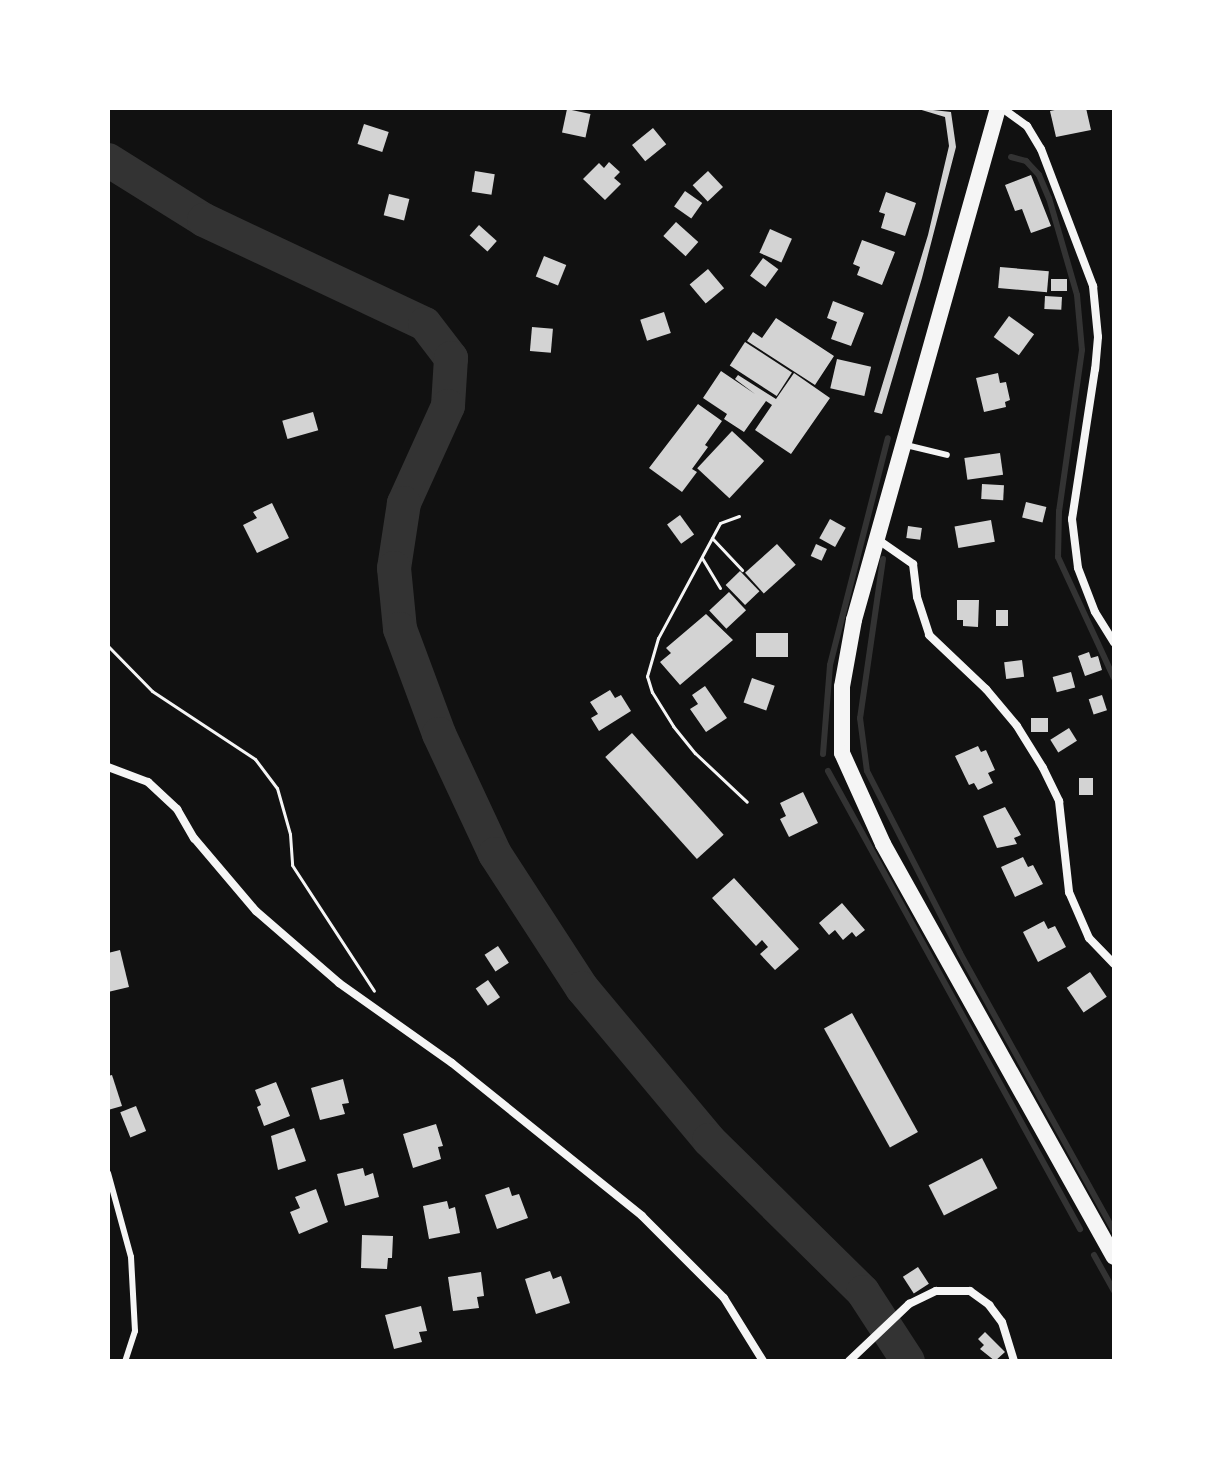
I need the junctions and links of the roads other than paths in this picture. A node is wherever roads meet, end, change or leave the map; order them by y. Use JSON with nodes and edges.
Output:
{"nodes":[{"id":1,"x":1000,"y":108,"type":"edge"},
{"id":2,"x":902,"y":444,"type":"junction"},
{"id":3,"x":947,"y":455,"type":"dead end"},
{"id":4,"x":876,"y":538,"type":"junction"},
{"id":5,"x":1114,"y":642,"type":"edge"},
{"id":6,"x":108,"y":767,"type":"edge"},
{"id":7,"x":1114,"y":964,"type":"edge"},
{"id":8,"x":108,"y":1173,"type":"edge"},
{"id":9,"x":1114,"y":1257,"type":"edge"},
{"id":10,"x":125,"y":1361,"type":"edge"},
{"id":11,"x":763,"y":1361,"type":"edge"},
{"id":12,"x":849,"y":1361,"type":"edge"},
{"id":13,"x":1014,"y":1361,"type":"edge"}],
"edges":[{"from":1,"to":2,"type":"main road"},
{"from":1,"to":5,"type":"street"},
{"from":2,"to":3,"type":"lane"},
{"from":2,"to":4,"type":"main road"},
{"from":4,"to":7,"type":"street"},
{"from":4,"to":9,"type":"main road"},
{"from":6,"to":11,"type":"street"},
{"from":8,"to":10,"type":"lane"},
{"from":12,"to":13,"type":"street"}]}
